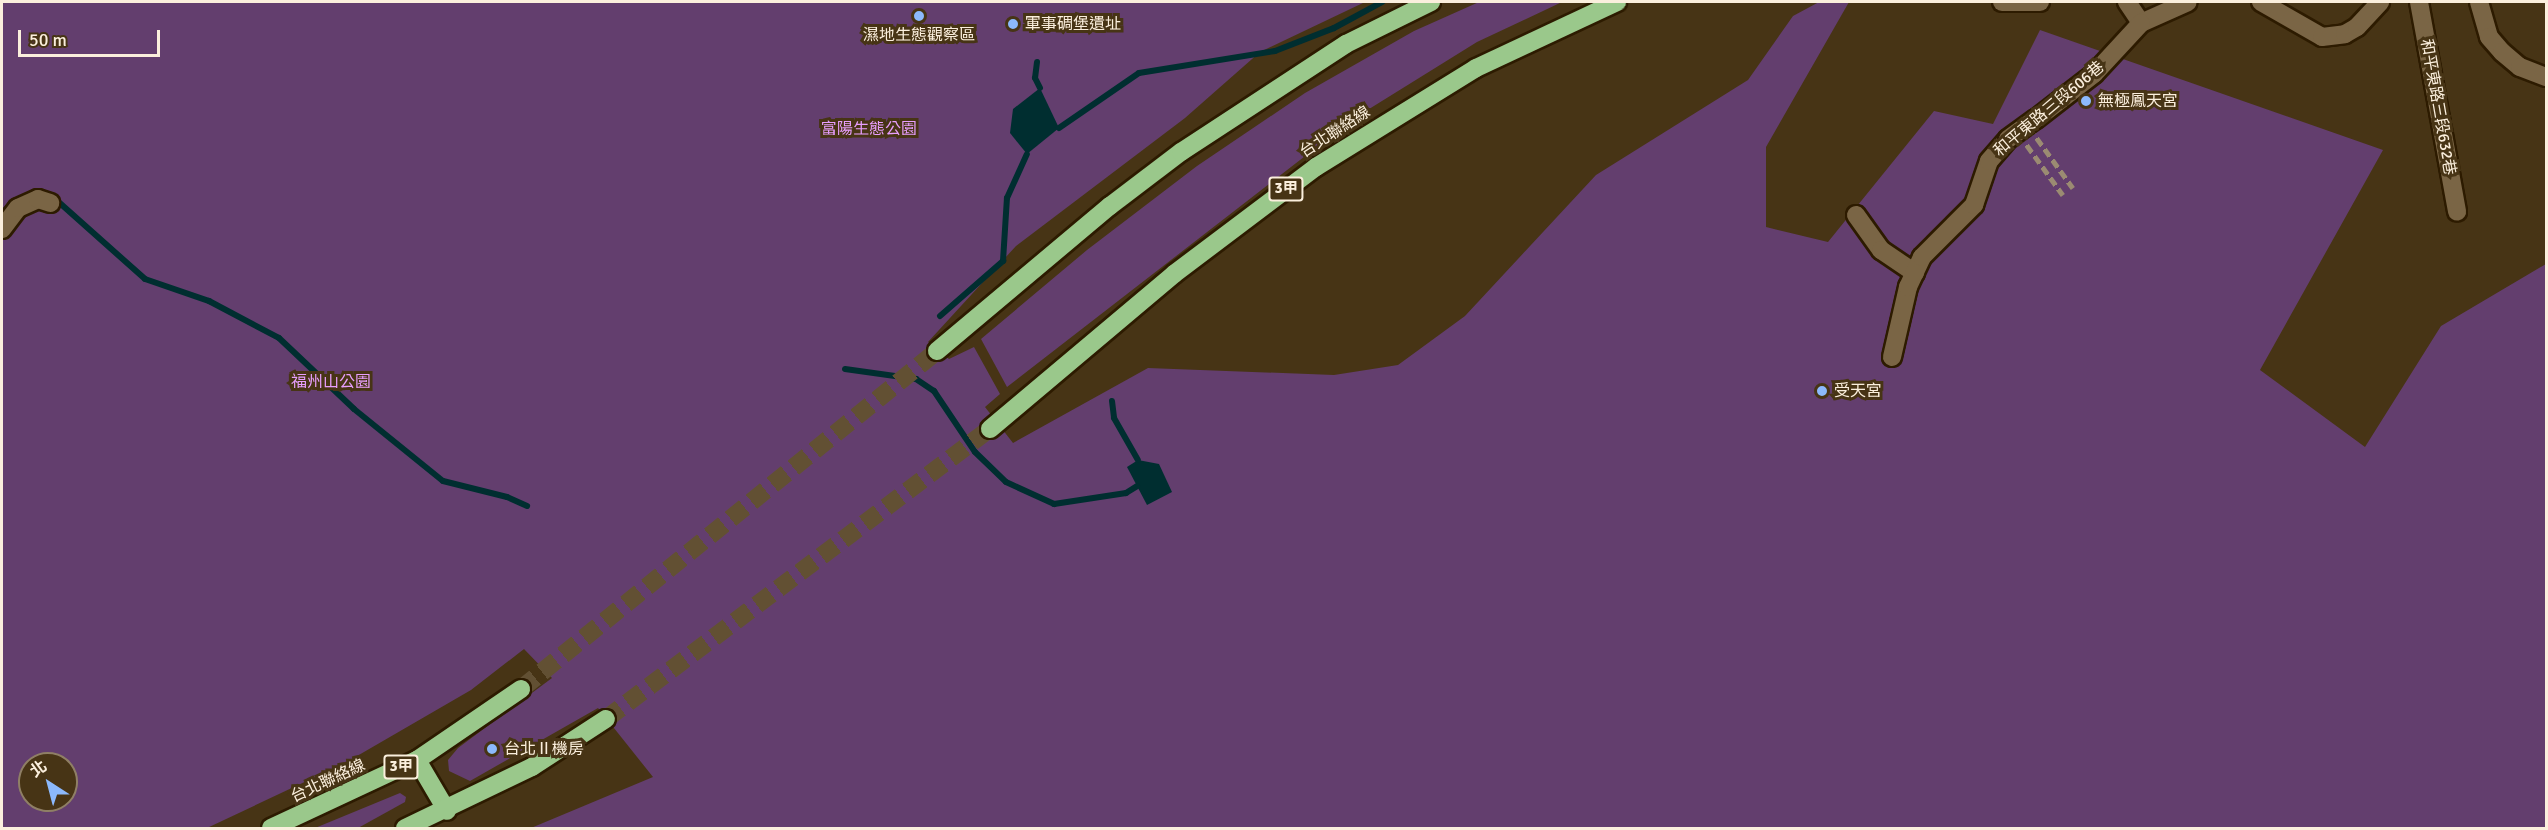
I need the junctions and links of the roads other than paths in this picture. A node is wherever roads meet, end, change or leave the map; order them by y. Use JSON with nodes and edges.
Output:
{"nodes":[{"id":1,"x":1431,"y":2,"type":"edge"},
{"id":2,"x":1617,"y":2,"type":"edge"},
{"id":3,"x":2002,"y":2,"type":"edge"},
{"id":4,"x":2040,"y":2,"type":"edge"},
{"id":5,"x":2127,"y":2,"type":"edge"},
{"id":6,"x":2188,"y":2,"type":"edge"},
{"id":7,"x":2261,"y":2,"type":"edge"},
{"id":8,"x":2380,"y":2,"type":"edge"},
{"id":9,"x":2418,"y":2,"type":"edge"},
{"id":10,"x":2479,"y":2,"type":"edge"},
{"id":11,"x":2141,"y":23,"type":"junction"},
{"id":12,"x":2547,"y":77,"type":"edge"},
{"id":13,"x":50,"y":203,"type":"dead end"},
{"id":14,"x":2457,"y":212,"type":"dead end"},
{"id":15,"x":1856,"y":215,"type":"dead end"},
{"id":16,"x":2,"y":229,"type":"edge"},
{"id":17,"x":1915,"y":273,"type":"junction"},
{"id":18,"x":937,"y":351,"type":"tunnel mouth"},
{"id":19,"x":1892,"y":357,"type":"dead end"},
{"id":20,"x":990,"y":429,"type":"tunnel mouth"},
{"id":21,"x":521,"y":689,"type":"tunnel mouth"},
{"id":22,"x":606,"y":720,"type":"tunnel mouth"},
{"id":23,"x":417,"y":759,"type":"junction"},
{"id":24,"x":447,"y":811,"type":"junction"},
{"id":25,"x":271,"y":828,"type":"edge"},
{"id":26,"x":405,"y":828,"type":"edge"}],
"edges":[{"from":1,"to":18,"type":"highway"},
{"from":2,"to":20,"type":"highway","name":"台北聯絡線","number":"3甲"},
{"from":3,"to":4,"type":"street"},
{"from":5,"to":11,"type":"street"},
{"from":6,"to":11,"type":"street","name":"和平東路三段606巷"},
{"from":7,"to":8,"type":"street"},
{"from":9,"to":14,"type":"street","name":"和平東路三段632巷"},
{"from":10,"to":12,"type":"street"},
{"from":11,"to":17,"type":"street","name":"和平東路三段606巷","bridge":true},
{"from":13,"to":16,"type":"street"},
{"from":15,"to":17,"type":"street"},
{"from":17,"to":19,"type":"street","name":"和平東路三段606巷"},
{"from":21,"to":23,"type":"highway","name":"台北聯絡線","number":"3甲"},
{"from":22,"to":24,"type":"highway"},
{"from":23,"to":24,"type":"highway"},
{"from":23,"to":25,"type":"highway","name":"台北聯絡線","number":"3甲"},
{"from":24,"to":26,"type":"highway"}]}
